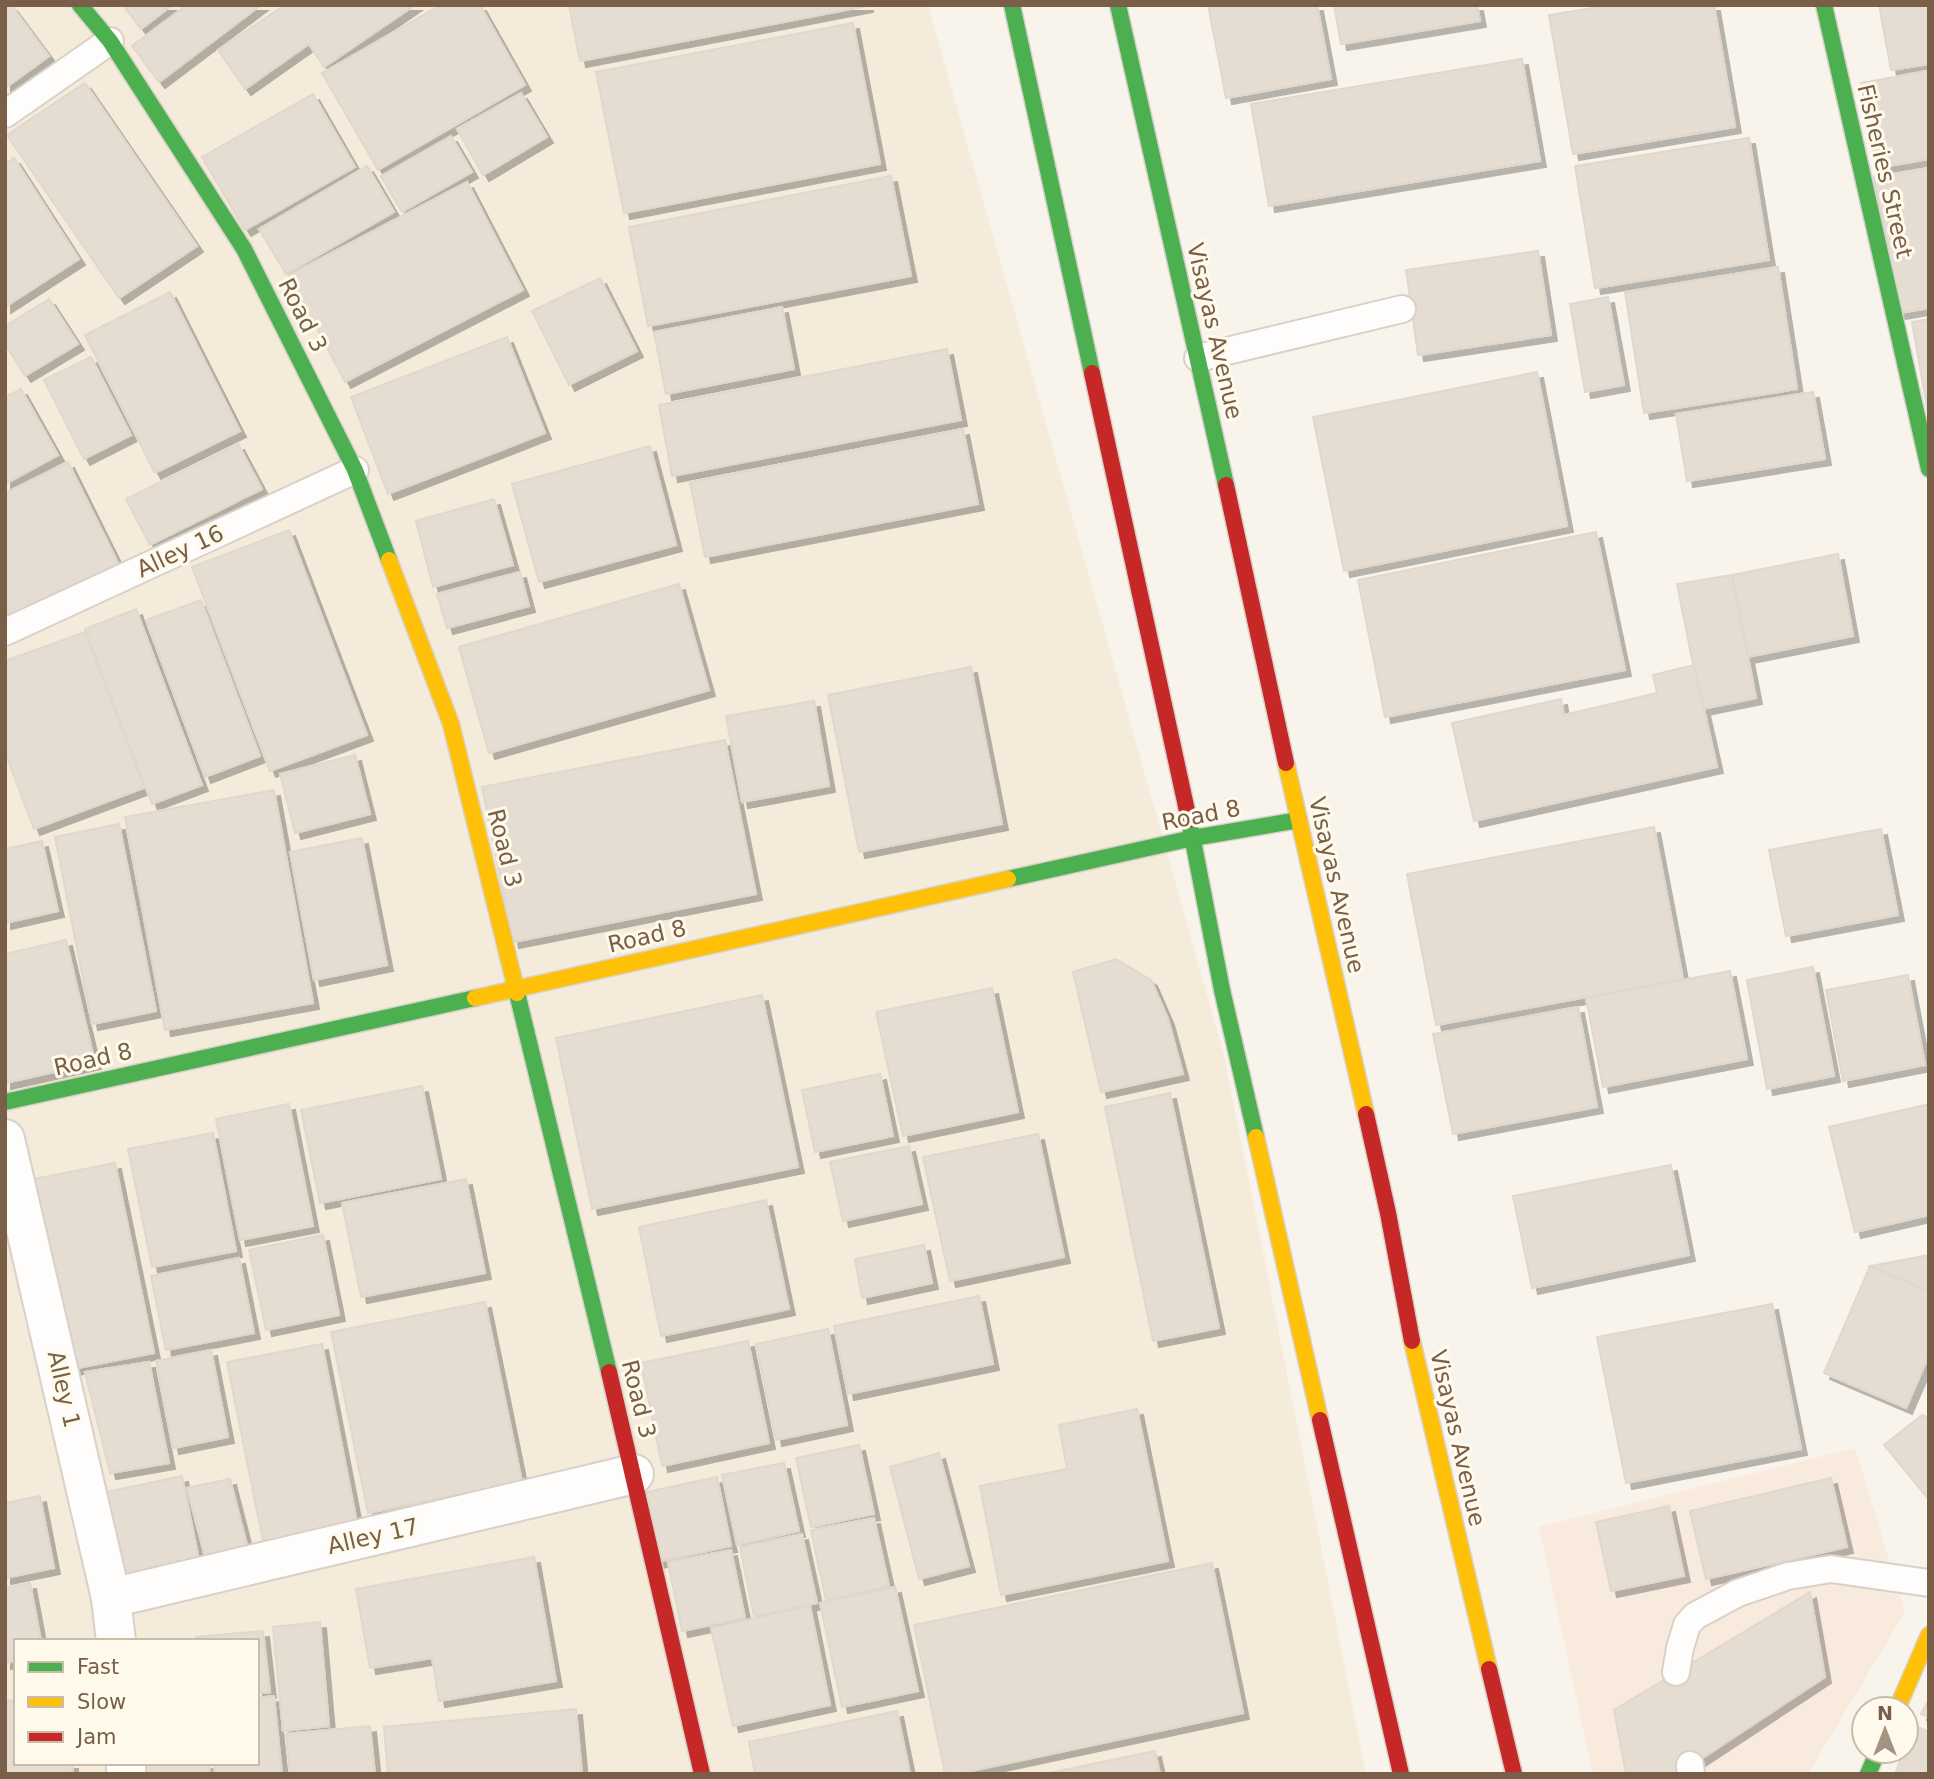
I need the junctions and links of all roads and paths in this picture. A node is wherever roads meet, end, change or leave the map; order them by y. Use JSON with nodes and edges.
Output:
{"nodes":[{"id":1,"x":80,"y":5,"type":"edge"},
{"id":2,"x":1012,"y":5,"type":"edge"},
{"id":3,"x":1118,"y":5,"type":"edge"},
{"id":4,"x":1824,"y":5,"type":"edge"},
{"id":5,"x":110,"y":41,"type":"junction"},
{"id":6,"x":5,"y":114,"type":"edge"},
{"id":7,"x":1402,"y":309,"type":"dead end"},
{"id":8,"x":1198,"y":358,"type":"junction"},
{"id":9,"x":1929,"y":469,"type":"edge"},
{"id":10,"x":355,"y":470,"type":"junction"},
{"id":11,"x":5,"y":632,"type":"edge"},
{"id":12,"x":1299,"y":820,"type":"junction"},
{"id":13,"x":1193,"y":838,"type":"junction"},
{"id":14,"x":517,"y":988,"type":"junction"},
{"id":15,"x":5,"y":1102,"type":"edge"},
{"id":16,"x":5,"y":1139,"type":"edge"},
{"id":17,"x":634,"y":1474,"type":"junction"},
{"id":18,"x":1929,"y":1583,"type":"edge"},
{"id":19,"x":111,"y":1598,"type":"junction"},
{"id":20,"x":1929,"y":1635,"type":"edge"},
{"id":21,"x":116,"y":1639,"type":"edge"},
{"id":22,"x":1676,"y":1672,"type":"dead end"},
{"id":23,"x":1903,"y":1695,"type":"edge"},
{"id":24,"x":702,"y":1774,"type":"edge"},
{"id":25,"x":1401,"y":1774,"type":"edge"},
{"id":26,"x":1514,"y":1774,"type":"edge"}],
"edges":[{"from":1,"to":5,"type":"street","name":"Road 3"},
{"from":2,"to":13,"type":"street"},
{"from":3,"to":8,"type":"street","name":"Visayas Avenue"},
{"from":4,"to":9,"type":"street","name":"Fisheries Street"},
{"from":5,"to":6,"type":"lane"},
{"from":5,"to":10,"type":"street","name":"Road 3"},
{"from":7,"to":8,"type":"lane"},
{"from":8,"to":12,"type":"street","name":"Visayas Avenue"},
{"from":10,"to":11,"type":"lane","name":"Alley 16"},
{"from":10,"to":14,"type":"street","name":"Road 3"},
{"from":12,"to":13,"type":"street","name":"Road 8"},
{"from":12,"to":26,"type":"street","name":"Visayas Avenue"},
{"from":13,"to":14,"type":"street","name":"Road 8"},
{"from":13,"to":25,"type":"street"},
{"from":14,"to":15,"type":"street","name":"Road 8"},
{"from":14,"to":17,"type":"street","name":"Road 3"},
{"from":16,"to":19,"type":"street","name":"Alley 1"},
{"from":17,"to":19,"type":"street","name":"Alley 17"},
{"from":17,"to":24,"type":"street","name":"Road 3"},
{"from":18,"to":22,"type":"lane"},
{"from":19,"to":21,"type":"street","name":"Alley 1"},
{"from":20,"to":23,"type":"street"}]}
